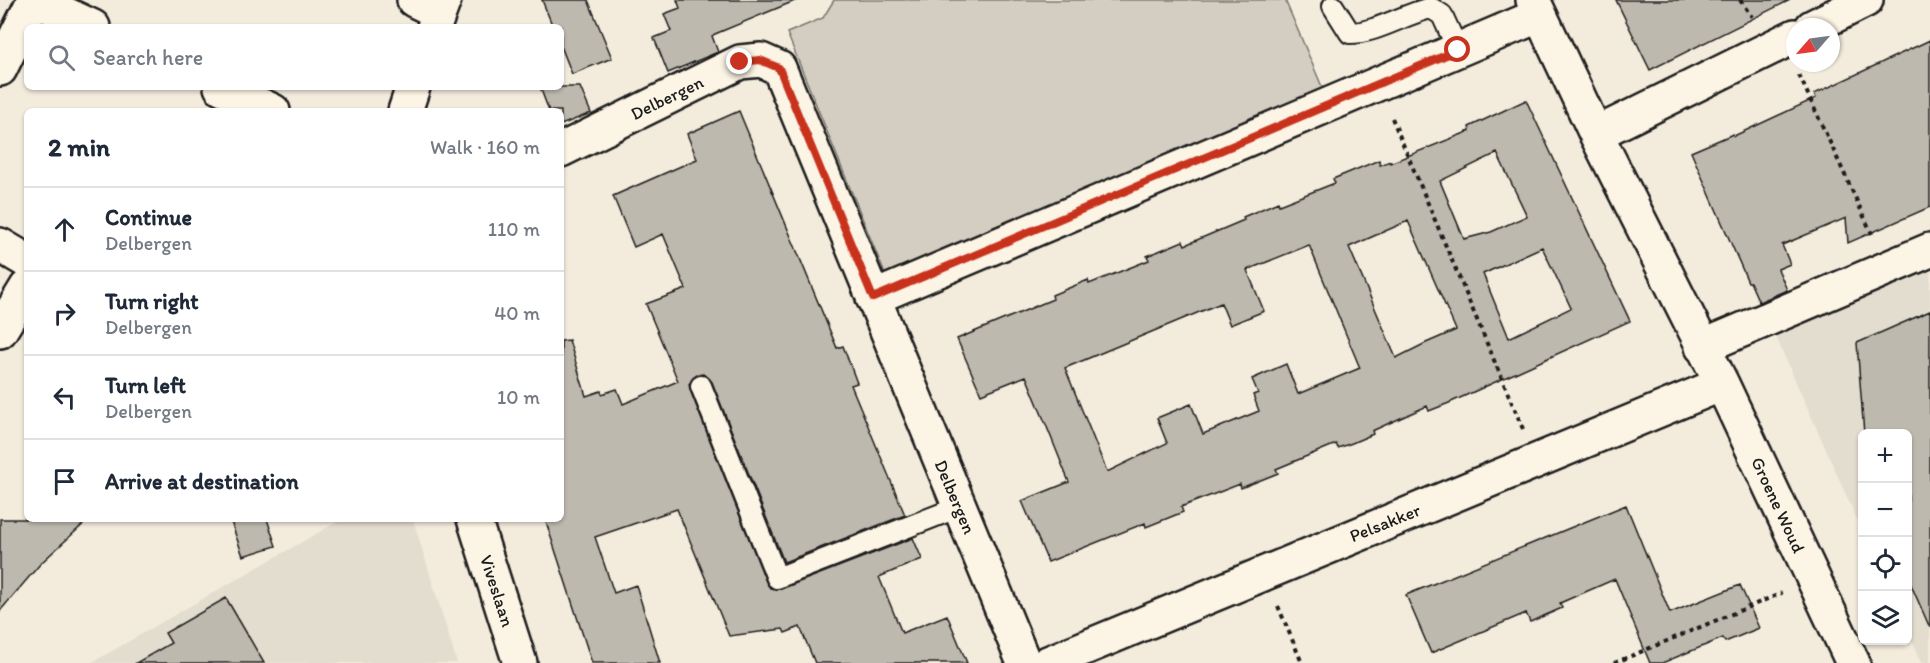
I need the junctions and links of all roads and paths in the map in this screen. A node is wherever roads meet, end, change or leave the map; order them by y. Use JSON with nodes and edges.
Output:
{"nodes":[{"id":1,"x":34,"y":0,"type":"edge"},
{"id":2,"x":1866,"y":0,"type":"edge"},
{"id":3,"x":1333,"y":6,"type":"dead end"},
{"id":4,"x":1537,"y":8,"type":"edge"},
{"id":5,"x":1830,"y":18,"type":"edge"},
{"id":6,"x":86,"y":24,"type":"edge"},
{"id":7,"x":1786,"y":40,"type":"edge"},
{"id":8,"x":1458,"y":50,"type":"junction"},
{"id":9,"x":0,"y":69,"type":"edge"},
{"id":10,"x":1803,"y":72,"type":"edge"},
{"id":11,"x":1377,"y":84,"type":"junction"},
{"id":12,"x":228,"y":90,"type":"edge"},
{"id":13,"x":412,"y":90,"type":"edge"},
{"id":14,"x":266,"y":108,"type":"edge"},
{"id":15,"x":406,"y":108,"type":"edge"},
{"id":16,"x":1596,"y":134,"type":"junction"},
{"id":17,"x":564,"y":149,"type":"edge"},
{"id":18,"x":0,"y":246,"type":"edge"},
{"id":19,"x":1930,"y":250,"type":"edge"},
{"id":20,"x":24,"y":259,"type":"edge"},
{"id":21,"x":1888,"y":268,"type":"junction"},
{"id":22,"x":24,"y":292,"type":"edge"},
{"id":23,"x":873,"y":298,"type":"junction"},
{"id":24,"x":0,"y":331,"type":"edge"},
{"id":25,"x":1702,"y":347,"type":"junction"},
{"id":26,"x":1722,"y":384,"type":"junction"},
{"id":27,"x":701,"y":386,"type":"dead end"},
{"id":28,"x":1537,"y":460,"type":"junction"},
{"id":29,"x":959,"y":507,"type":"junction"},
{"id":30,"x":475,"y":522,"type":"edge"},
{"id":31,"x":1264,"y":573,"type":"junction"},
{"id":32,"x":1814,"y":580,"type":"junction"},
{"id":33,"x":520,"y":663,"type":"edge"},
{"id":34,"x":1024,"y":663,"type":"edge"},
{"id":35,"x":1048,"y":663,"type":"edge"},
{"id":36,"x":1302,"y":663,"type":"edge"},
{"id":37,"x":1614,"y":663,"type":"edge"},
{"id":38,"x":1852,"y":663,"type":"edge"}],
"edges":[{"from":1,"to":6,"type":"street"},
{"from":1,"to":9,"type":"street"},
{"from":2,"to":5,"type":"street"},
{"from":3,"to":8,"type":"lane"},
{"from":4,"to":8,"type":"street"},
{"from":4,"to":16,"type":"street","name":"Groene Woud"},
{"from":7,"to":16,"type":"street"},
{"from":8,"to":11,"type":"street"},
{"from":10,"to":21,"type":"path"},
{"from":11,"to":23,"type":"street"},
{"from":11,"to":28,"type":"path"},
{"from":12,"to":14,"type":"street"},
{"from":13,"to":15,"type":"street"},
{"from":16,"to":25,"type":"street","name":"Groene Woud"},
{"from":17,"to":23,"type":"street","name":"Delbergen"},
{"from":18,"to":20,"type":"street"},
{"from":19,"to":21,"type":"street"},
{"from":21,"to":25,"type":"street"},
{"from":22,"to":24,"type":"street"},
{"from":23,"to":29,"type":"street","name":"Delbergen"},
{"from":25,"to":26,"type":"street","name":"Groene Woud"},
{"from":26,"to":28,"type":"street","name":"Pelsakker"},
{"from":26,"to":32,"type":"street","name":"Groene Woud"},
{"from":27,"to":29,"type":"lane"},
{"from":28,"to":31,"type":"street","name":"Pelsakker"},
{"from":29,"to":34,"type":"street","name":"Delbergen"},
{"from":30,"to":33,"type":"street","name":"Viveslaan"},
{"from":31,"to":35,"type":"street","name":"Pelsakker"},
{"from":31,"to":36,"type":"path"},
{"from":32,"to":37,"type":"path"},
{"from":32,"to":38,"type":"street","name":"Groene Woud"}]}
